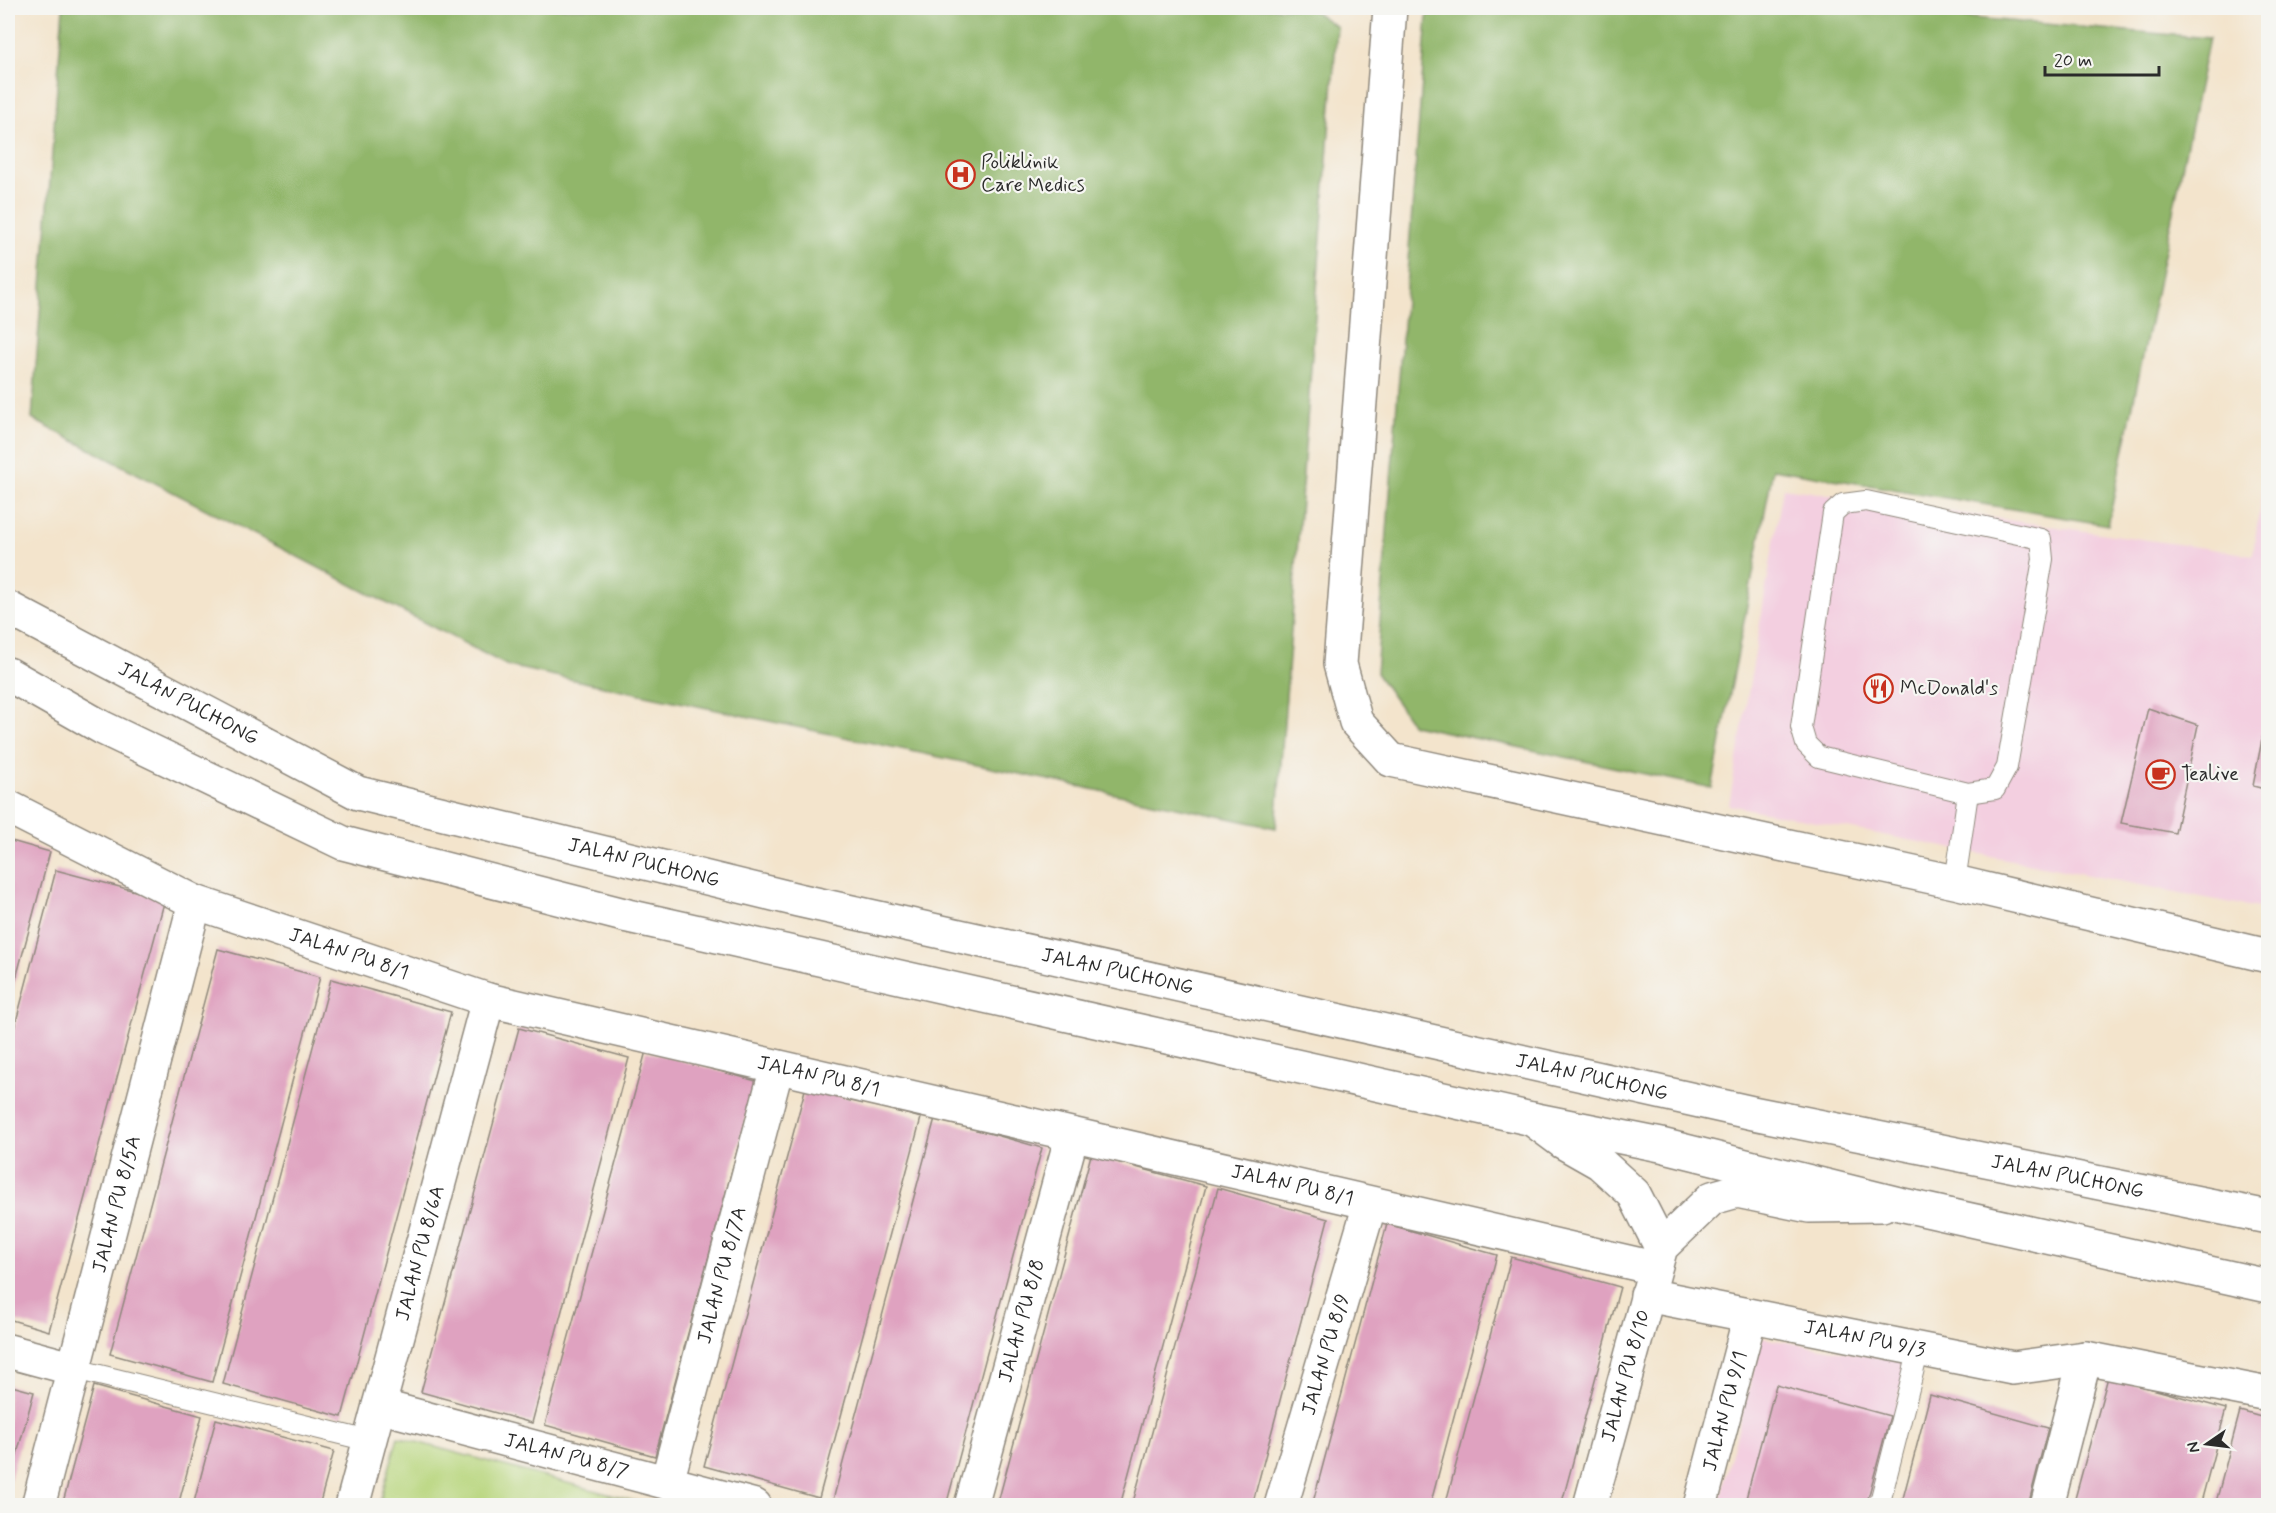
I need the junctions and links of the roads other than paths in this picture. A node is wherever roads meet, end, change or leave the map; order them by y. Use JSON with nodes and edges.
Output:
{"nodes":[{"id":1,"x":1390,"y":8,"type":"edge"},
{"id":2,"x":8,"y":608,"type":"edge"},
{"id":3,"x":8,"y":674,"type":"edge"},
{"id":4,"x":1968,"y":793,"type":"junction"},
{"id":5,"x":8,"y":807,"type":"edge"},
{"id":6,"x":1955,"y":882,"type":"junction"},
{"id":7,"x":195,"y":902,"type":"junction"},
{"id":8,"x":2268,"y":956,"type":"edge"},
{"id":9,"x":488,"y":1000,"type":"junction"},
{"id":10,"x":777,"y":1067,"type":"junction"},
{"id":11,"x":1532,"y":1119,"type":"junction"},
{"id":12,"x":1072,"y":1135,"type":"junction"},
{"id":13,"x":1370,"y":1204,"type":"junction"},
{"id":14,"x":1899,"y":1204,"type":"junction"},
{"id":15,"x":2268,"y":1217,"type":"edge"},
{"id":16,"x":1654,"y":1270,"type":"junction"},
{"id":17,"x":2268,"y":1287,"type":"edge"},
{"id":18,"x":1750,"y":1317,"type":"junction"},
{"id":19,"x":1919,"y":1349,"type":"junction"},
{"id":20,"x":8,"y":1351,"type":"edge"},
{"id":21,"x":2085,"y":1358,"type":"junction"},
{"id":22,"x":75,"y":1369,"type":"junction"},
{"id":23,"x":2268,"y":1394,"type":"edge"},
{"id":24,"x":378,"y":1406,"type":"junction"},
{"id":25,"x":369,"y":1441,"type":"junction"},
{"id":26,"x":667,"y":1482,"type":"junction"},
{"id":27,"x":38,"y":1506,"type":"edge"},
{"id":28,"x":351,"y":1506,"type":"edge"},
{"id":29,"x":755,"y":1506,"type":"edge"},
{"id":30,"x":971,"y":1506,"type":"edge"},
{"id":31,"x":1281,"y":1506,"type":"edge"},
{"id":32,"x":1590,"y":1506,"type":"edge"},
{"id":33,"x":1700,"y":1506,"type":"edge"},
{"id":34,"x":1879,"y":1506,"type":"edge"},
{"id":35,"x":2047,"y":1506,"type":"edge"}],
"edges":[{"from":1,"to":6,"type":"street"},
{"from":2,"to":15,"type":"street","name":"JALAN PUCHONG"},
{"from":3,"to":11,"type":"street"},
{"from":4,"to":4,"type":"lane"},
{"from":4,"to":6,"type":"lane"},
{"from":5,"to":7,"type":"street","name":"JALAN PU 8/1"},
{"from":6,"to":8,"type":"street"},
{"from":7,"to":9,"type":"street","name":"JALAN PU 8/1"},
{"from":7,"to":22,"type":"street","name":"JALAN PU 8/5A"},
{"from":9,"to":10,"type":"street","name":"JALAN PU 8/1"},
{"from":9,"to":24,"type":"street","name":"JALAN PU 8/6A"},
{"from":10,"to":12,"type":"street","name":"JALAN PU 8/1"},
{"from":10,"to":26,"type":"street","name":"JALAN PU 8/7A"},
{"from":11,"to":14,"type":"street"},
{"from":11,"to":16,"type":"street"},
{"from":12,"to":13,"type":"street","name":"JALAN PU 8/1"},
{"from":12,"to":30,"type":"street","name":"JALAN PU 8/8"},
{"from":13,"to":16,"type":"street","name":"JALAN PU 8/1"},
{"from":13,"to":31,"type":"street","name":"JALAN PU 8/9"},
{"from":14,"to":16,"type":"street"},
{"from":14,"to":17,"type":"street"},
{"from":16,"to":18,"type":"street","name":"JALAN PU 9/3"},
{"from":16,"to":32,"type":"street","name":"JALAN PU 8/10"},
{"from":18,"to":19,"type":"street","name":"JALAN PU 9/3"},
{"from":18,"to":33,"type":"street","name":"JALAN PU 9/1"},
{"from":19,"to":21,"type":"street","name":"JALAN PU 9/3"},
{"from":19,"to":34,"type":"lane"},
{"from":20,"to":22,"type":"street"},
{"from":21,"to":23,"type":"street","name":"JALAN PU 9/3"},
{"from":21,"to":35,"type":"street"},
{"from":22,"to":25,"type":"lane"},
{"from":22,"to":27,"type":"street","name":"JALAN PU 8/5A"},
{"from":24,"to":25,"type":"street","name":"JALAN PU 8/6A"},
{"from":24,"to":26,"type":"street","name":"JALAN PU 8/7"},
{"from":25,"to":28,"type":"street","name":"JALAN PU 8/6A"},
{"from":26,"to":29,"type":"street","name":"JALAN PU 8/7"}]}
